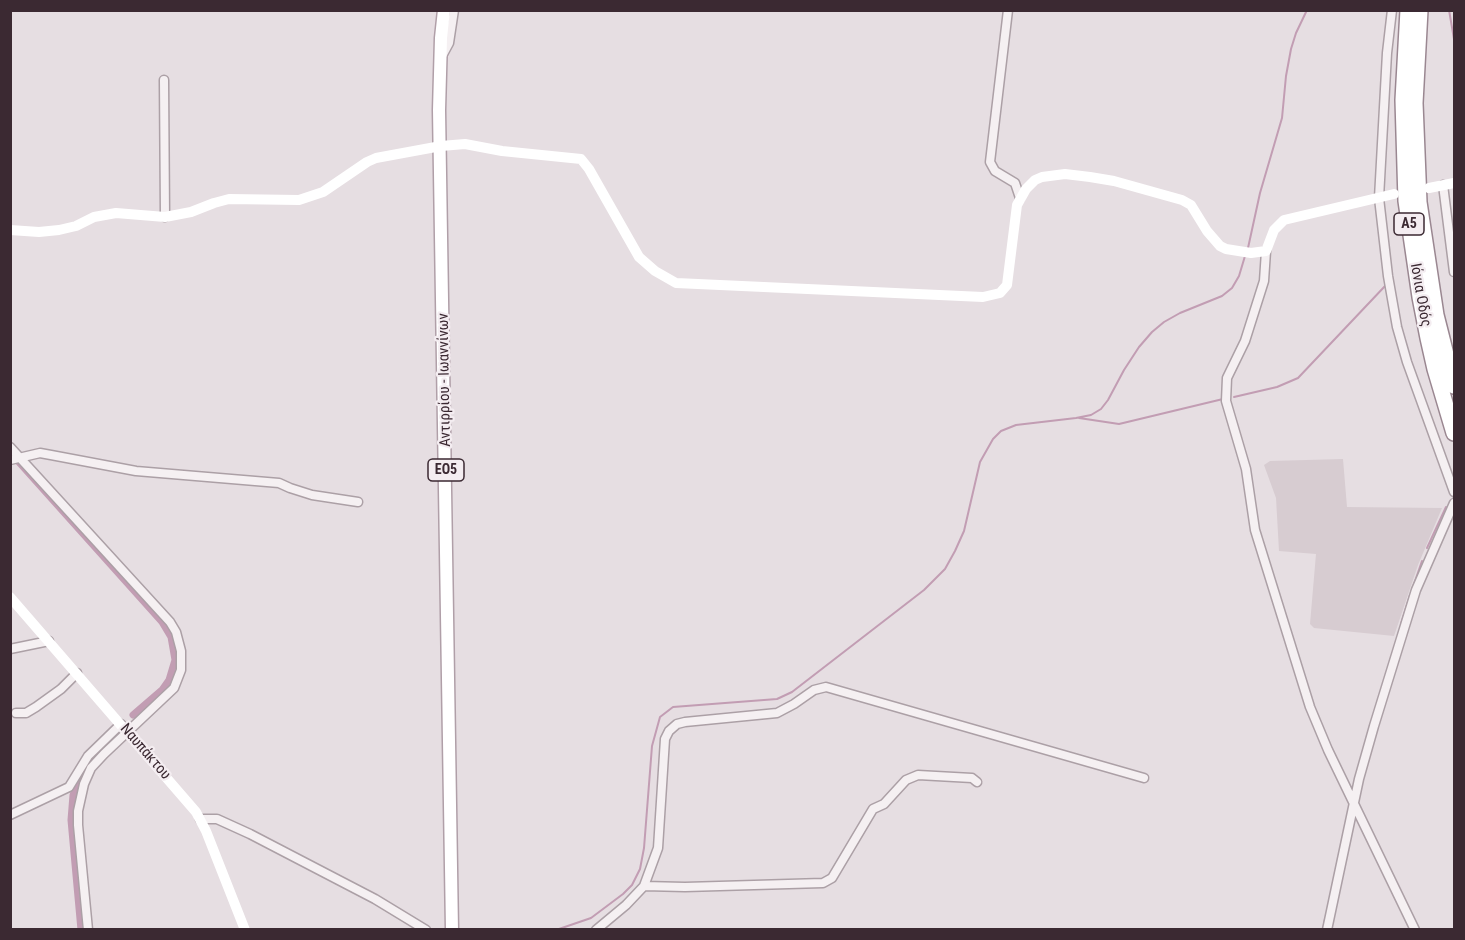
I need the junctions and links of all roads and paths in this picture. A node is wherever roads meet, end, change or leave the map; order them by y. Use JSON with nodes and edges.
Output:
{"nodes":[{"id":1,"x":444,"y":10,"type":"edge"},
{"id":2,"x":454,"y":10,"type":"edge"},
{"id":3,"x":1008,"y":10,"type":"edge"},
{"id":4,"x":1392,"y":10,"type":"edge"},
{"id":5,"x":1408,"y":10,"type":"edge"},
{"id":6,"x":1420,"y":10,"type":"edge"},
{"id":7,"x":440,"y":59,"type":"junction"},
{"id":8,"x":164,"y":80,"type":"dead end"},
{"id":9,"x":441,"y":146,"type":"junction"},
{"id":10,"x":1455,"y":183,"type":"edge"},
{"id":11,"x":1443,"y":185,"type":"junction"},
{"id":12,"x":1429,"y":188,"type":"dead end"},
{"id":13,"x":1394,"y":194,"type":"dead end"},
{"id":14,"x":1020,"y":198,"type":"junction"},
{"id":15,"x":1379,"y":198,"type":"junction"},
{"id":16,"x":165,"y":217,"type":"junction"},
{"id":17,"x":10,"y":230,"type":"edge"},
{"id":18,"x":1266,"y":251,"type":"junction"},
{"id":19,"x":1455,"y":272,"type":"edge"},
{"id":20,"x":1455,"y":386,"type":"edge"},
{"id":21,"x":1455,"y":433,"type":"edge"},
{"id":22,"x":10,"y":447,"type":"edge"},
{"id":23,"x":20,"y":458,"type":"junction"},
{"id":24,"x":10,"y":460,"type":"edge"},
{"id":25,"x":1455,"y":492,"type":"edge"},
{"id":26,"x":358,"y":502,"type":"dead end"},
{"id":27,"x":1455,"y":503,"type":"edge"},
{"id":28,"x":10,"y":597,"type":"edge"},
{"id":29,"x":49,"y":641,"type":"junction"},
{"id":30,"x":10,"y":649,"type":"edge"},
{"id":31,"x":76,"y":673,"type":"junction"},
{"id":32,"x":16,"y":713,"type":"dead end"},
{"id":33,"x":125,"y":728,"type":"junction"},
{"id":34,"x":1144,"y":778,"type":"dead end"},
{"id":35,"x":977,"y":782,"type":"dead end"},
{"id":36,"x":1354,"y":804,"type":"junction"},
{"id":37,"x":10,"y":815,"type":"edge"},
{"id":38,"x":200,"y":819,"type":"junction"},
{"id":39,"x":644,"y":886,"type":"junction"},
{"id":40,"x":88,"y":930,"type":"edge"},
{"id":41,"x":244,"y":930,"type":"edge"},
{"id":42,"x":426,"y":930,"type":"edge"},
{"id":43,"x":452,"y":930,"type":"edge"},
{"id":44,"x":596,"y":930,"type":"edge"},
{"id":45,"x":1327,"y":930,"type":"edge"},
{"id":46,"x":1415,"y":930,"type":"edge"}],
"edges":[{"from":1,"to":7,"type":"main road","name":"Αντιρρίου - Ιωαννίνων","number":"ΕΟ5"},
{"from":2,"to":7,"type":"street"},
{"from":3,"to":14,"type":"street"},
{"from":4,"to":15,"type":"street"},
{"from":5,"to":21,"type":"highway","name":"Ιόνια Οδός","number":"Α5"},
{"from":6,"to":20,"type":"highway","name":"Ιόνια Οδός","number":"Α5"},
{"from":7,"to":9,"type":"main road","name":"Αντιρρίου - Ιωαννίνων","number":"ΕΟ5"},
{"from":8,"to":16,"type":"street"},
{"from":9,"to":14,"type":"street"},
{"from":9,"to":16,"type":"street"},
{"from":9,"to":43,"type":"main road","name":"Αντιρρίου - Ιωαννίνων","number":"ΕΟ5"},
{"from":10,"to":11,"type":"street"},
{"from":11,"to":12,"type":"street"},
{"from":11,"to":19,"type":"street"},
{"from":13,"to":15,"type":"street"},
{"from":14,"to":18,"type":"street"},
{"from":15,"to":18,"type":"street"},
{"from":15,"to":25,"type":"street"},
{"from":16,"to":17,"type":"street"},
{"from":18,"to":36,"type":"street"},
{"from":22,"to":23,"type":"street"},
{"from":23,"to":24,"type":"street"},
{"from":23,"to":26,"type":"street"},
{"from":23,"to":33,"type":"street"},
{"from":27,"to":36,"type":"street"},
{"from":28,"to":29,"type":"street","name":"Ναυπάκτου"},
{"from":29,"to":30,"type":"street"},
{"from":29,"to":31,"type":"street","name":"Ναυπάκτου"},
{"from":31,"to":32,"type":"street"},
{"from":31,"to":33,"type":"street","name":"Ναυπάκτου"},
{"from":33,"to":37,"type":"street"},
{"from":33,"to":38,"type":"street","name":"Ναυπάκτου"},
{"from":33,"to":40,"type":"street"},
{"from":34,"to":39,"type":"street"},
{"from":35,"to":39,"type":"street"},
{"from":36,"to":45,"type":"street"},
{"from":36,"to":46,"type":"street"},
{"from":38,"to":41,"type":"street","name":"Ναυπάκτου"},
{"from":38,"to":42,"type":"street"},
{"from":39,"to":44,"type":"street"}]}
